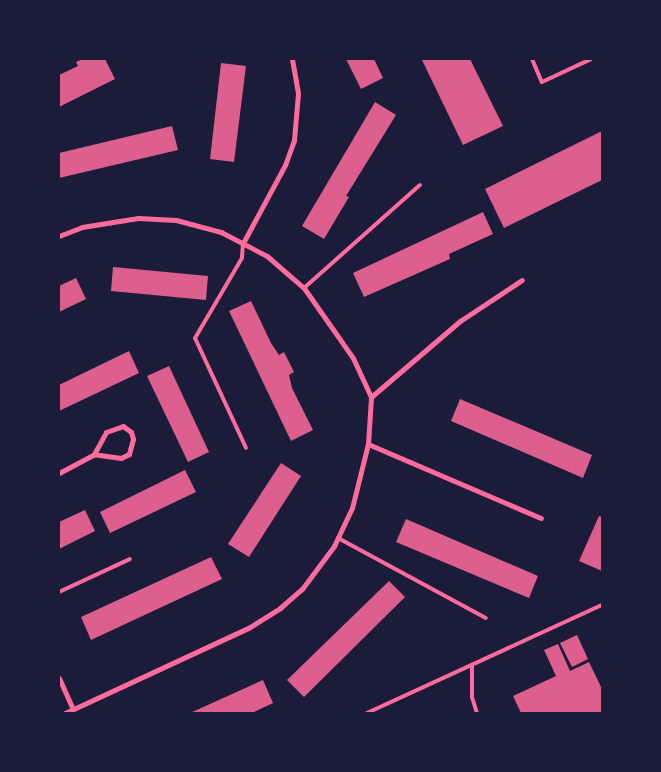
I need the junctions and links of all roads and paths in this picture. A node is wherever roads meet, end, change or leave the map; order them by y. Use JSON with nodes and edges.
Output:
{"nodes":[{"id":1,"x":292,"y":59,"type":"edge"},
{"id":2,"x":532,"y":59,"type":"edge"},
{"id":3,"x":591,"y":59,"type":"edge"},
{"id":4,"x":420,"y":185,"type":"dead end"},
{"id":5,"x":59,"y":236,"type":"edge"},
{"id":6,"x":243,"y":243,"type":"junction"},
{"id":7,"x":522,"y":280,"type":"dead end"},
{"id":8,"x":304,"y":288,"type":"junction"},
{"id":9,"x":371,"y":397,"type":"junction"},
{"id":10,"x":368,"y":444,"type":"junction"},
{"id":11,"x":246,"y":448,"type":"dead end"},
{"id":12,"x":94,"y":454,"type":"junction"},
{"id":13,"x":59,"y":474,"type":"edge"},
{"id":14,"x":541,"y":518,"type":"dead end"},
{"id":15,"x":338,"y":538,"type":"junction"},
{"id":16,"x":130,"y":559,"type":"dead end"},
{"id":17,"x":59,"y":592,"type":"edge"},
{"id":18,"x":602,"y":605,"type":"edge"},
{"id":19,"x":486,"y":618,"type":"dead end"},
{"id":20,"x":472,"y":665,"type":"junction"},
{"id":21,"x":59,"y":678,"type":"edge"},
{"id":22,"x":73,"y":709,"type":"junction"},
{"id":23,"x":64,"y":713,"type":"edge"},
{"id":24,"x":367,"y":713,"type":"edge"},
{"id":25,"x":477,"y":713,"type":"edge"}],
"edges":[{"from":1,"to":6,"type":"street"},
{"from":2,"to":3,"type":"lane"},
{"from":4,"to":8,"type":"lane"},
{"from":5,"to":6,"type":"street"},
{"from":6,"to":8,"type":"street"},
{"from":6,"to":11,"type":"lane"},
{"from":7,"to":9,"type":"street"},
{"from":8,"to":9,"type":"street"},
{"from":9,"to":10,"type":"street"},
{"from":10,"to":14,"type":"street"},
{"from":10,"to":15,"type":"street"},
{"from":12,"to":12,"type":"street"},
{"from":12,"to":13,"type":"street"},
{"from":15,"to":19,"type":"lane"},
{"from":15,"to":22,"type":"street"},
{"from":16,"to":17,"type":"lane"},
{"from":18,"to":20,"type":"lane"},
{"from":20,"to":24,"type":"lane"},
{"from":20,"to":25,"type":"lane"},
{"from":21,"to":22,"type":"street"},
{"from":22,"to":23,"type":"street"}]}
